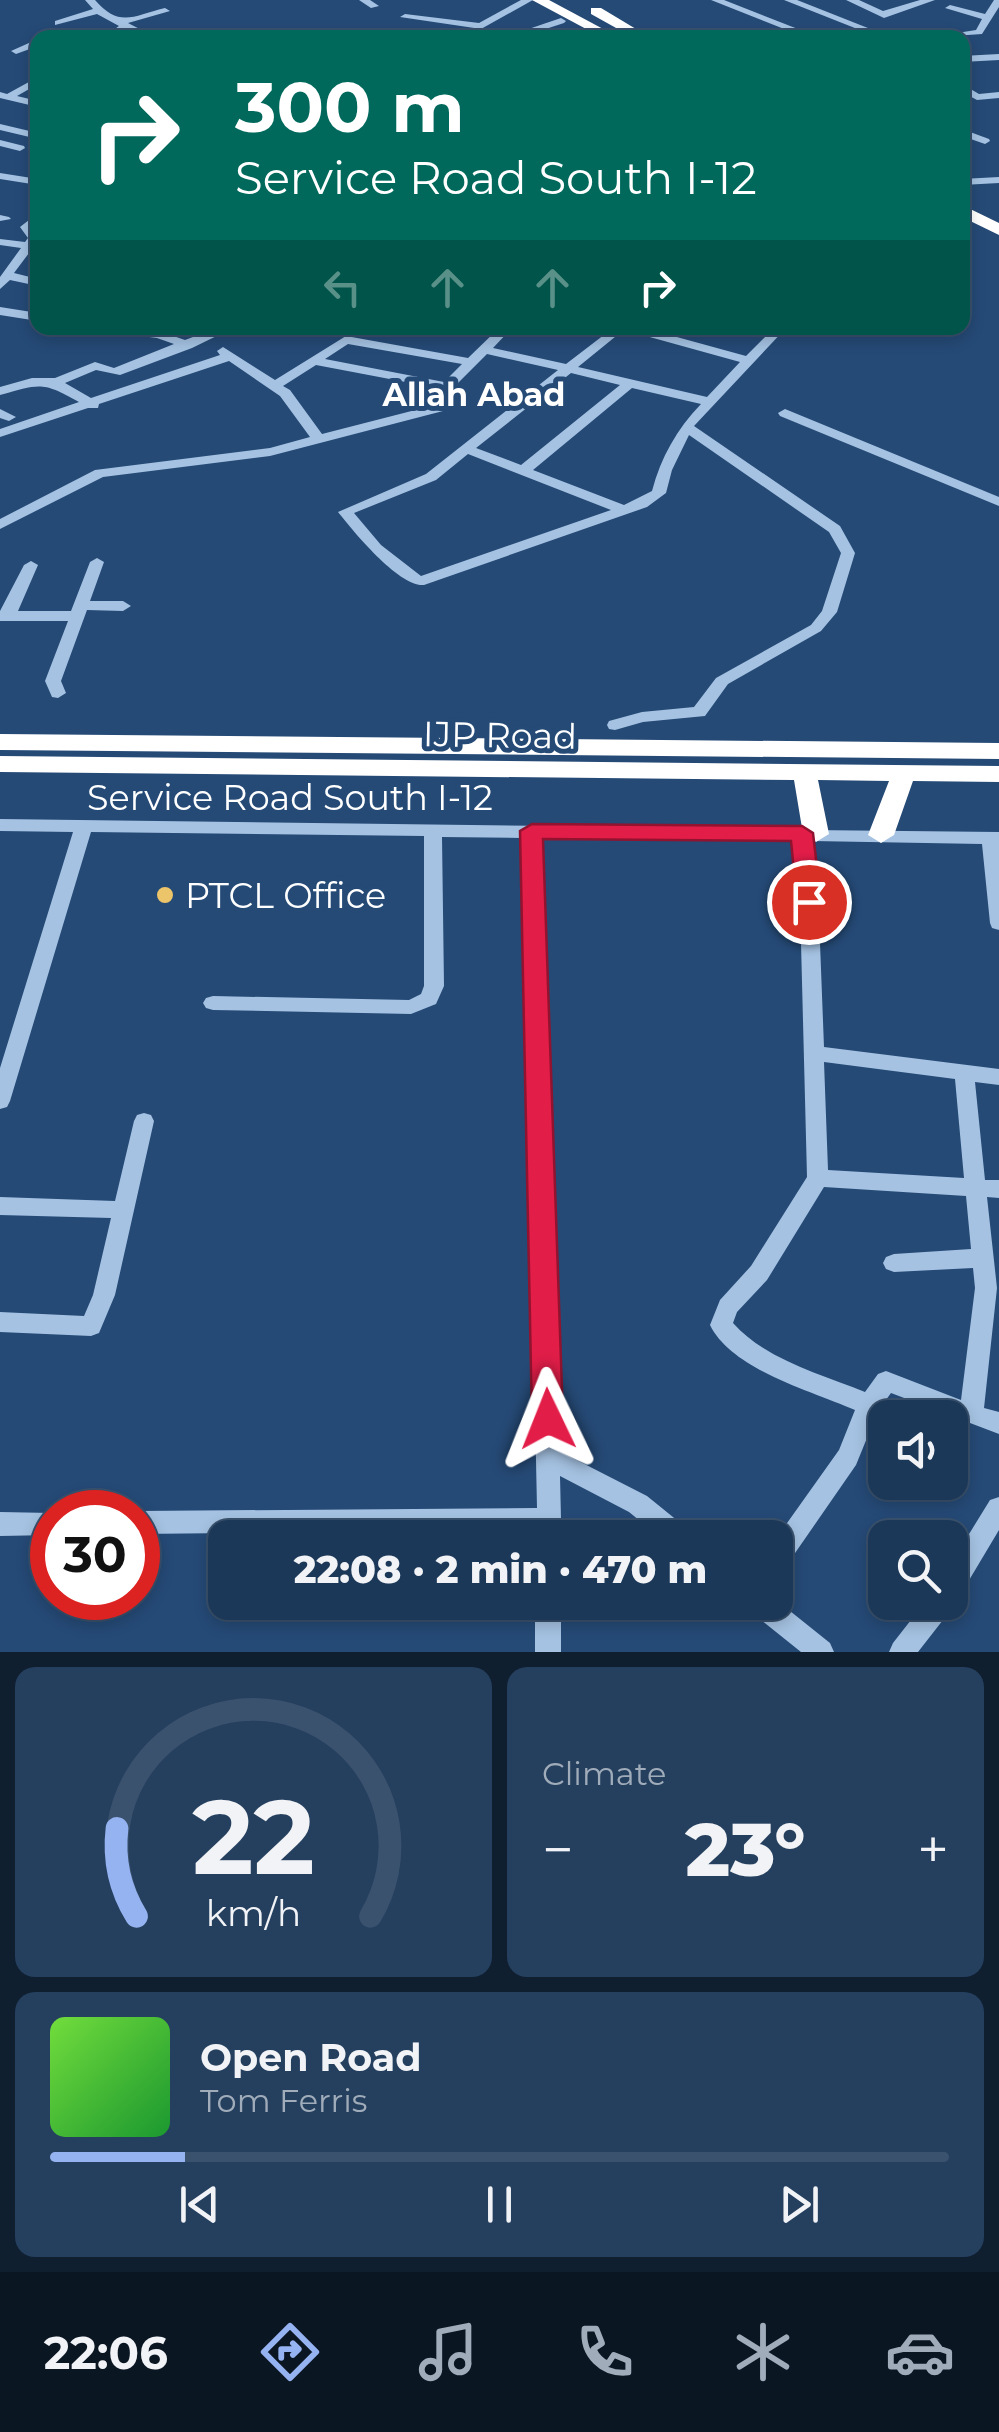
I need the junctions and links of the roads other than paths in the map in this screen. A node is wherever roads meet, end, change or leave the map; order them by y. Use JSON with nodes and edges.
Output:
{"nodes":[{"id":1,"x":90,"y":0,"type":"edge"},
{"id":2,"x":154,"y":0,"type":"edge"},
{"id":3,"x":364,"y":0,"type":"edge"},
{"id":4,"x":528,"y":0,"type":"edge"},
{"id":5,"x":540,"y":0,"type":"edge"},
{"id":6,"x":548,"y":0,"type":"edge"},
{"id":7,"x":571,"y":0,"type":"edge"},
{"id":8,"x":716,"y":0,"type":"edge"},
{"id":9,"x":790,"y":0,"type":"edge"},
{"id":10,"x":930,"y":0,"type":"edge"},
{"id":11,"x":855,"y":1,"type":"edge"},
{"id":12,"x":998,"y":4,"type":"edge"},
{"id":13,"x":374,"y":6,"type":"dead end"},
{"id":14,"x":805,"y":6,"type":"junction"},
{"id":15,"x":950,"y":8,"type":"dead end"},
{"id":16,"x":102,"y":12,"type":"junction"},
{"id":17,"x":884,"y":14,"type":"junction"},
{"id":18,"x":147,"y":16,"type":"junction"},
{"id":19,"x":405,"y":17,"type":"dead end"},
{"id":20,"x":988,"y":18,"type":"junction"},
{"id":21,"x":561,"y":20,"type":"dead end"},
{"id":22,"x":770,"y":22,"type":"junction"},
{"id":23,"x":58,"y":24,"type":"dead end"},
{"id":24,"x":121,"y":25,"type":"junction"},
{"id":25,"x":482,"y":26,"type":"junction"},
{"id":26,"x":850,"y":26,"type":"junction"},
{"id":27,"x":115,"y":30,"type":"edge"},
{"id":28,"x":137,"y":30,"type":"edge"},
{"id":29,"x":472,"y":30,"type":"edge"},
{"id":30,"x":530,"y":30,"type":"edge"},
{"id":31,"x":598,"y":30,"type":"edge"},
{"id":32,"x":612,"y":30,"type":"edge"},
{"id":33,"x":626,"y":30,"type":"edge"},
{"id":34,"x":627,"y":30,"type":"edge"},
{"id":35,"x":794,"y":30,"type":"edge"},
{"id":36,"x":864,"y":30,"type":"edge"},
{"id":37,"x":970,"y":33,"type":"edge"},
{"id":38,"x":30,"y":45,"type":"edge"},
{"id":39,"x":16,"y":51,"type":"dead end"},
{"id":40,"x":999,"y":57,"type":"edge"},
{"id":41,"x":970,"y":59,"type":"edge"},
{"id":42,"x":30,"y":84,"type":"edge"},
{"id":43,"x":970,"y":93,"type":"edge"},
{"id":44,"x":999,"y":95,"type":"edge"},
{"id":45,"x":2,"y":96,"type":"edge"},
{"id":46,"x":30,"y":102,"type":"edge"},
{"id":47,"x":0,"y":127,"type":"edge"},
{"id":48,"x":30,"y":134,"type":"edge"},
{"id":49,"x":970,"y":135,"type":"edge"},
{"id":50,"x":985,"y":141,"type":"dead end"},
{"id":51,"x":0,"y":143,"type":"edge"},
{"id":52,"x":20,"y":148,"type":"dead end"},
{"id":53,"x":26,"y":164,"type":"dead end"},
{"id":54,"x":5,"y":178,"type":"edge"},
{"id":55,"x":999,"y":180,"type":"edge"},
{"id":56,"x":30,"y":181,"type":"edge"},
{"id":57,"x":970,"y":182,"type":"edge"},
{"id":58,"x":970,"y":214,"type":"edge"},
{"id":59,"x":970,"y":227,"type":"edge"},
{"id":60,"x":999,"y":230,"type":"edge"},
{"id":61,"x":0,"y":242,"type":"edge"},
{"id":62,"x":999,"y":243,"type":"edge"},
{"id":63,"x":30,"y":244,"type":"edge"},
{"id":64,"x":26,"y":250,"type":"junction"},
{"id":65,"x":30,"y":253,"type":"edge"},
{"id":66,"x":5,"y":276,"type":"edge"},
{"id":67,"x":30,"y":281,"type":"edge"},
{"id":68,"x":0,"y":311,"type":"edge"},
{"id":69,"x":30,"y":316,"type":"edge"},
{"id":70,"x":143,"y":335,"type":"edge"},
{"id":71,"x":209,"y":335,"type":"edge"},
{"id":72,"x":220,"y":335,"type":"edge"},
{"id":73,"x":498,"y":335,"type":"edge"},
{"id":74,"x":611,"y":335,"type":"edge"},
{"id":75,"x":657,"y":335,"type":"edge"},
{"id":76,"x":773,"y":335,"type":"edge"},
{"id":77,"x":188,"y":345,"type":"junction"},
{"id":78,"x":483,"y":349,"type":"junction"},
{"id":79,"x":230,"y":356,"type":"junction"},
{"id":80,"x":748,"y":360,"type":"junction"},
{"id":81,"x":314,"y":361,"type":"junction"},
{"id":82,"x":470,"y":362,"type":"junction"},
{"id":83,"x":567,"y":369,"type":"junction"},
{"id":84,"x":56,"y":382,"type":"junction"},
{"id":85,"x":629,"y":384,"type":"junction"},
{"id":86,"x":276,"y":385,"type":"junction"},
{"id":87,"x":446,"y":386,"type":"junction"},
{"id":88,"x":0,"y":391,"type":"edge"},
{"id":89,"x":710,"y":402,"type":"junction"},
{"id":90,"x":93,"y":405,"type":"junction"},
{"id":91,"x":785,"y":413,"type":"dead end"},
{"id":92,"x":686,"y":427,"type":"junction"},
{"id":93,"x":0,"y":433,"type":"edge"},
{"id":94,"x":319,"y":440,"type":"junction"},
{"id":95,"x":466,"y":449,"type":"junction"},
{"id":96,"x":524,"y":470,"type":"junction"},
{"id":97,"x":999,"y":502,"type":"edge"},
{"id":98,"x":623,"y":510,"type":"junction"},
{"id":99,"x":0,"y":525,"type":"edge"},
{"id":100,"x":98,"y":562,"type":"dead end"},
{"id":101,"x":31,"y":566,"type":"dead end"},
{"id":102,"x":123,"y":606,"type":"dead end"},
{"id":103,"x":80,"y":611,"type":"junction"},
{"id":104,"x":4,"y":616,"type":"edge"},
{"id":105,"x":58,"y":693,"type":"dead end"},
{"id":106,"x":614,"y":726,"type":"dead end"},
{"id":107,"x":0,"y":742,"type":"edge"},
{"id":108,"x":999,"y":751,"type":"edge"},
{"id":109,"x":52,"y":754,"type":"junction"},
{"id":110,"x":0,"y":764,"type":"edge"},
{"id":111,"x":805,"y":774,"type":"junction"},
{"id":112,"x":904,"y":774,"type":"junction"},
{"id":113,"x":999,"y":774,"type":"edge"},
{"id":114,"x":0,"y":825,"type":"edge"},
{"id":115,"x":82,"y":828,"type":"junction"},
{"id":116,"x":433,"y":831,"type":"junction"},
{"id":117,"x":532,"y":831,"type":"junction"},
{"id":118,"x":809,"y":833,"type":"junction"},
{"id":119,"x":881,"y":835,"type":"junction"},
{"id":120,"x":994,"y":838,"type":"edge"},
{"id":121,"x":999,"y":923,"type":"edge"},
{"id":122,"x":213,"y":1003,"type":"dead end"},
{"id":123,"x":814,"y":1053,"type":"junction"},
{"id":124,"x":964,"y":1072,"type":"junction"},
{"id":125,"x":999,"y":1077,"type":"edge"},
{"id":126,"x":0,"y":1101,"type":"edge"},
{"id":127,"x":144,"y":1120,"type":"dead end"},
{"id":128,"x":818,"y":1178,"type":"junction"},
{"id":129,"x":974,"y":1187,"type":"junction"},
{"id":130,"x":999,"y":1190,"type":"edge"},
{"id":131,"x":0,"y":1206,"type":"edge"},
{"id":132,"x":121,"y":1210,"type":"junction"},
{"id":133,"x":982,"y":1258,"type":"junction"},
{"id":134,"x":894,"y":1263,"type":"dead end"},
{"id":135,"x":992,"y":1288,"type":"edge"},
{"id":136,"x":0,"y":1322,"type":"edge"},
{"id":137,"x":873,"y":1400,"type":"edge"},
{"id":138,"x":934,"y":1400,"type":"edge"},
{"id":139,"x":868,"y":1405,"type":"edge"},
{"id":140,"x":868,"y":1407,"type":"edge"},
{"id":141,"x":968,"y":1414,"type":"edge"},
{"id":142,"x":971,"y":1415,"type":"junction"},
{"id":143,"x":999,"y":1424,"type":"edge"},
{"id":144,"x":549,"y":1458,"type":"junction"},
{"id":145,"x":999,"y":1508,"type":"edge"},
{"id":146,"x":549,"y":1520,"type":"edge"},
{"id":147,"x":658,"y":1520,"type":"edge"},
{"id":148,"x":160,"y":1523,"type":"edge"},
{"id":149,"x":0,"y":1524,"type":"edge"},
{"id":150,"x":30,"y":1524,"type":"edge"},
{"id":151,"x":208,"y":1524,"type":"edge"},
{"id":152,"x":793,"y":1536,"type":"edge"},
{"id":153,"x":968,"y":1559,"type":"edge"},
{"id":154,"x":548,"y":1620,"type":"edge"},
{"id":155,"x":782,"y":1620,"type":"edge"},
{"id":156,"x":927,"y":1620,"type":"edge"},
{"id":157,"x":548,"y":1652,"type":"edge"},
{"id":158,"x":821,"y":1652,"type":"edge"},
{"id":159,"x":902,"y":1652,"type":"edge"}],
"edges":[{"from":1,"to":16,"type":"street"},
{"from":2,"to":18,"type":"street"},
{"from":3,"to":13,"type":"street"},
{"from":4,"to":25,"type":"street"},
{"from":5,"to":31,"type":"highway"},
{"from":6,"to":7,"type":"highway"},
{"from":7,"to":34,"type":"highway"},
{"from":8,"to":22,"type":"street"},
{"from":9,"to":14,"type":"street"},
{"from":10,"to":17,"type":"street"},
{"from":11,"to":17,"type":"street"},
{"from":12,"to":20,"type":"street"},
{"from":14,"to":22,"type":"street"},
{"from":14,"to":26,"type":"street"},
{"from":15,"to":20,"type":"street"},
{"from":16,"to":18,"type":"street"},
{"from":16,"to":23,"type":"street"},
{"from":16,"to":24,"type":"street"},
{"from":17,"to":26,"type":"street"},
{"from":18,"to":24,"type":"street"},
{"from":19,"to":25,"type":"street"},
{"from":20,"to":37,"type":"street"},
{"from":21,"to":30,"type":"street"},
{"from":22,"to":35,"type":"street"},
{"from":24,"to":27,"type":"street"},
{"from":24,"to":28,"type":"street"},
{"from":25,"to":29,"type":"street"},
{"from":26,"to":36,"type":"street"},
{"from":32,"to":33,"type":"highway"},
{"from":38,"to":39,"type":"street"},
{"from":40,"to":41,"type":"street"},
{"from":42,"to":45,"type":"street"},
{"from":43,"to":44,"type":"street"},
{"from":45,"to":46,"type":"street"},
{"from":47,"to":48,"type":"street"},
{"from":49,"to":50,"type":"street"},
{"from":51,"to":52,"type":"street"},
{"from":53,"to":54,"type":"street"},
{"from":54,"to":56,"type":"street"},
{"from":55,"to":57,"type":"street"},
{"from":58,"to":60,"type":"highway"},
{"from":59,"to":62,"type":"highway"},
{"from":61,"to":64,"type":"street"},
{"from":63,"to":64,"type":"street"},
{"from":64,"to":65,"type":"street"},
{"from":64,"to":66,"type":"street"},
{"from":66,"to":67,"type":"street"},
{"from":68,"to":69,"type":"street"},
{"from":70,"to":77,"type":"street"},
{"from":71,"to":77,"type":"street"},
{"from":72,"to":79,"type":"street"},
{"from":73,"to":78,"type":"street"},
{"from":74,"to":83,"type":"street"},
{"from":75,"to":80,"type":"street"},
{"from":76,"to":80,"type":"street"},
{"from":77,"to":84,"type":"street"},
{"from":78,"to":82,"type":"street"},
{"from":78,"to":83,"type":"street"},
{"from":79,"to":86,"type":"street"},
{"from":79,"to":90,"type":"street"},
{"from":80,"to":89,"type":"street"},
{"from":81,"to":82,"type":"street"},
{"from":81,"to":86,"type":"street"},
{"from":81,"to":87,"type":"street"},
{"from":82,"to":87,"type":"street"},
{"from":83,"to":85,"type":"street"},
{"from":83,"to":95,"type":"street"},
{"from":84,"to":88,"type":"street"},
{"from":84,"to":90,"type":"street"},
{"from":85,"to":89,"type":"street"},
{"from":85,"to":96,"type":"street"},
{"from":86,"to":94,"type":"street"},
{"from":87,"to":94,"type":"street"},
{"from":89,"to":92,"type":"street"},
{"from":90,"to":93,"type":"street"},
{"from":91,"to":97,"type":"street"},
{"from":92,"to":98,"type":"street"},
{"from":92,"to":106,"type":"street"},
{"from":94,"to":99,"type":"street"},
{"from":95,"to":96,"type":"street"},
{"from":95,"to":98,"type":"street"},
{"from":96,"to":98,"type":"street"},
{"from":100,"to":103,"type":"street"},
{"from":101,"to":104,"type":"street"},
{"from":102,"to":103,"type":"street"},
{"from":103,"to":104,"type":"street"},
{"from":103,"to":105,"type":"street"},
{"from":107,"to":109,"type":"highway","name":"IJP Road"},
{"from":108,"to":109,"type":"highway","name":"IJP Road"},
{"from":109,"to":110,"type":"highway","name":"IJP Road"},
{"from":109,"to":111,"type":"highway","name":"IJP Road"},
{"from":111,"to":112,"type":"highway","name":"IJP Road"},
{"from":111,"to":118,"type":"highway"},
{"from":112,"to":113,"type":"highway","name":"IJP Road"},
{"from":112,"to":119,"type":"highway"},
{"from":114,"to":115,"type":"street","name":"Service Road South I-12"},
{"from":115,"to":116,"type":"street","name":"Service Road South I-12"},
{"from":115,"to":126,"type":"street"},
{"from":116,"to":117,"type":"street","name":"Service Road South I-12"},
{"from":116,"to":122,"type":"street"},
{"from":117,"to":118,"type":"street","name":"Service Road South I-12"},
{"from":117,"to":144,"type":"street"},
{"from":118,"to":119,"type":"street","name":"Service Road South I-12"},
{"from":118,"to":123,"type":"street"},
{"from":119,"to":120,"type":"street","name":"Service Road South I-12"},
{"from":120,"to":121,"type":"street"},
{"from":123,"to":124,"type":"street"},
{"from":123,"to":128,"type":"street"},
{"from":124,"to":125,"type":"street"},
{"from":124,"to":129,"type":"street"},
{"from":127,"to":132,"type":"street"},
{"from":128,"to":129,"type":"street"},
{"from":128,"to":139,"type":"street"},
{"from":129,"to":130,"type":"street"},
{"from":129,"to":133,"type":"street"},
{"from":131,"to":132,"type":"street"},
{"from":132,"to":136,"type":"street"},
{"from":133,"to":134,"type":"street"},
{"from":133,"to":135,"type":"street"},
{"from":135,"to":142,"type":"street"},
{"from":137,"to":138,"type":"street"},
{"from":140,"to":152,"type":"street"},
{"from":141,"to":142,"type":"street"},
{"from":142,"to":143,"type":"street"},
{"from":144,"to":146,"type":"street"},
{"from":144,"to":147,"type":"street"},
{"from":145,"to":153,"type":"street"},
{"from":148,"to":151,"type":"street"},
{"from":149,"to":150,"type":"street"},
{"from":154,"to":157,"type":"street"},
{"from":155,"to":158,"type":"street"},
{"from":156,"to":159,"type":"street"}]}
